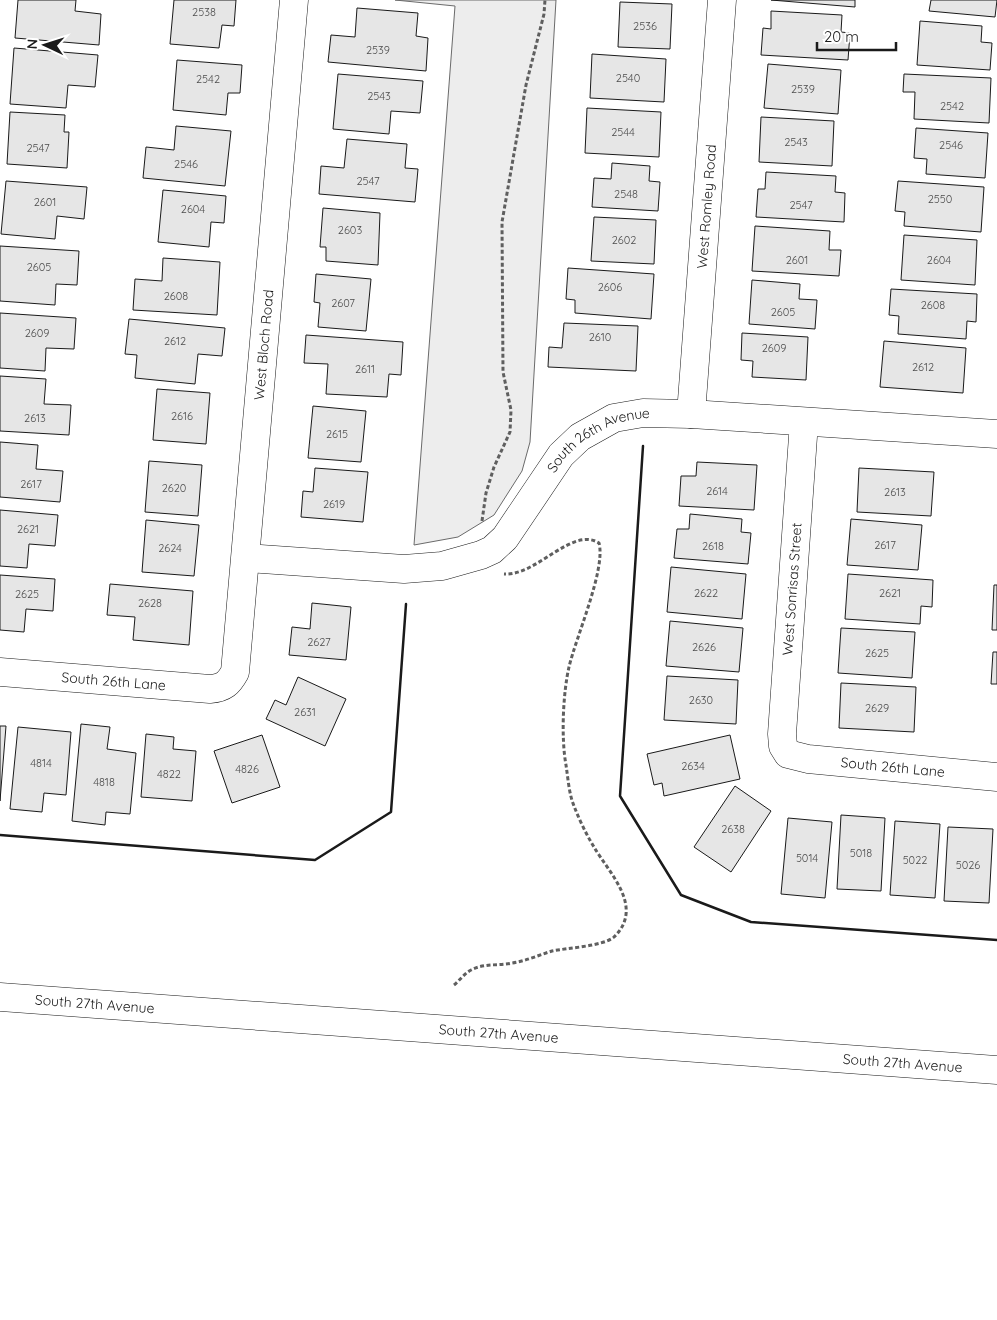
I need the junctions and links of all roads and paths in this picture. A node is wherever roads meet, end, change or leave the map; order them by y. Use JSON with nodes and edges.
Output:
{"nodes":[{"id":1,"x":294,"y":0,"type":"edge"},
{"id":2,"x":545,"y":0,"type":"edge"},
{"id":3,"x":722,"y":0,"type":"edge"},
{"id":4,"x":691,"y":414,"type":"junction"},
{"id":5,"x":804,"y":422,"type":"junction"},
{"id":6,"x":997,"y":434,"type":"edge"},
{"id":7,"x":487,"y":553,"type":"junction"},
{"id":8,"x":246,"y":558,"type":"junction"},
{"id":9,"x":0,"y":672,"type":"edge"},
{"id":10,"x":226,"y":686,"type":"joint"},
{"id":11,"x":788,"y":754,"type":"joint"},
{"id":12,"x":997,"y":777,"type":"edge"},
{"id":13,"x":454,"y":984,"type":"dead end"},
{"id":14,"x":0,"y":997,"type":"edge"},
{"id":15,"x":997,"y":1070,"type":"edge"}],
"edges":[{"from":1,"to":8,"type":"street","name":"West Bloch Road"},
{"from":2,"to":7,"type":"path"},
{"from":3,"to":4,"type":"street","name":"West Romley Road"},
{"from":4,"to":5,"type":"street","name":"South 26th Avenue"},
{"from":4,"to":7,"type":"street","name":"South 26th Avenue"},
{"from":5,"to":6,"type":"street","name":"South 26th Avenue"},
{"from":5,"to":11,"type":"street","name":"West Sonrisas Street"},
{"from":7,"to":8,"type":"street"},
{"from":7,"to":13,"type":"path"},
{"from":8,"to":10,"type":"street","name":"West Bloch Road"},
{"from":9,"to":10,"type":"street","name":"South 26th Lane"},
{"from":11,"to":12,"type":"street","name":"South 26th Lane"},
{"from":14,"to":15,"type":"street","name":"South 27th Avenue"}]}
